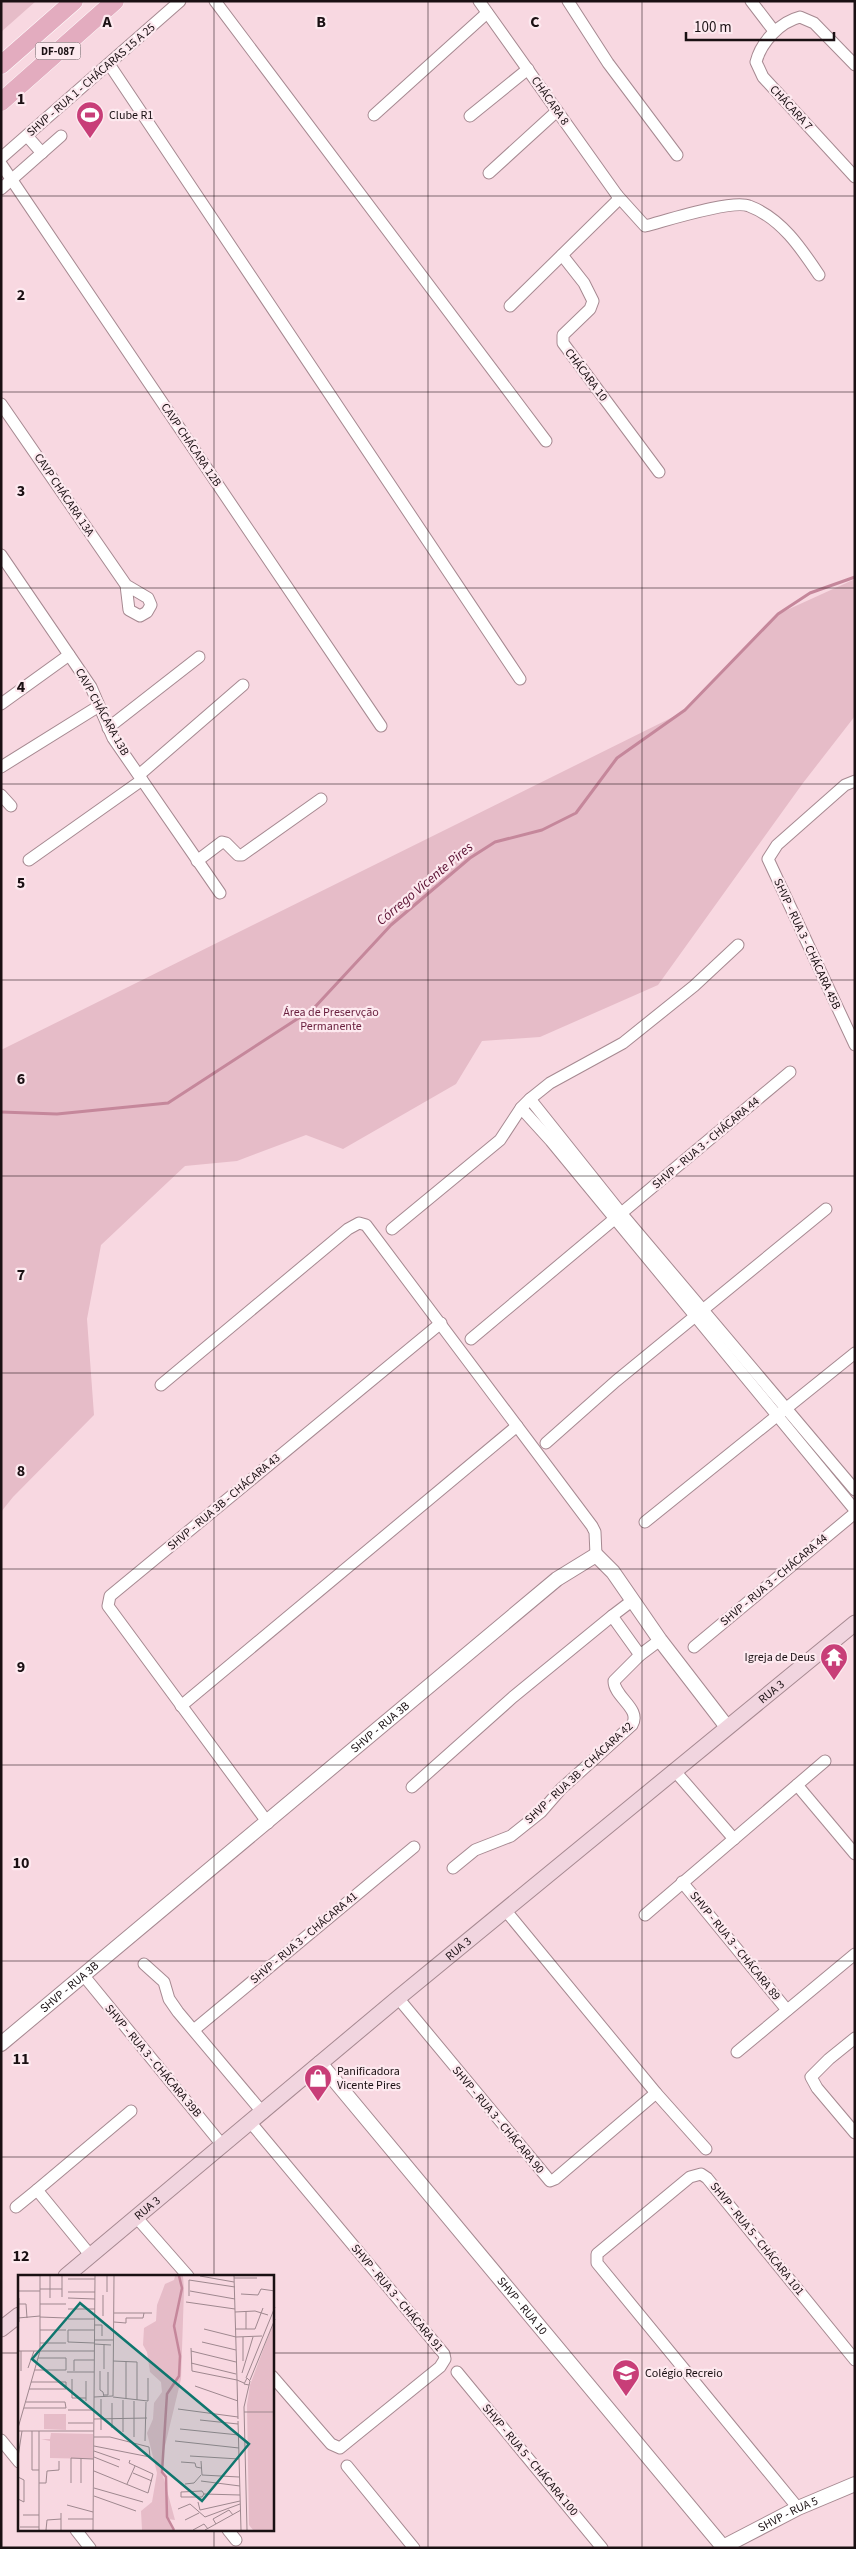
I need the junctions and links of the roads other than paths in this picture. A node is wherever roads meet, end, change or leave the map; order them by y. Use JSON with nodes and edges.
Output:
{"nodes":[{"id":1,"x":74,"y":1,"type":"edge"},
{"id":2,"x":115,"y":1,"type":"edge"},
{"id":3,"x":180,"y":1,"type":"edge"},
{"id":4,"x":215,"y":1,"type":"edge"},
{"id":5,"x":479,"y":1,"type":"edge"},
{"id":6,"x":568,"y":1,"type":"edge"},
{"id":7,"x":751,"y":1,"type":"edge"},
{"id":8,"x":487,"y":12,"type":"junction"},
{"id":9,"x":774,"y":31,"type":"junction"},
{"id":10,"x":109,"y":64,"type":"junction"},
{"id":11,"x":1,"y":65,"type":"edge"},
{"id":12,"x":855,"y":65,"type":"edge"},
{"id":13,"x":528,"y":70,"type":"junction"},
{"id":14,"x":1,"y":102,"type":"edge"},
{"id":15,"x":557,"y":111,"type":"junction"},
{"id":16,"x":374,"y":114,"type":"dead end"},
{"id":17,"x":470,"y":116,"type":"dead end"},
{"id":18,"x":27,"y":136,"type":"junction"},
{"id":19,"x":61,"y":136,"type":"dead end"},
{"id":20,"x":42,"y":153,"type":"junction"},
{"id":21,"x":677,"y":154,"type":"dead end"},
{"id":22,"x":1,"y":158,"type":"edge"},
{"id":23,"x":1,"y":164,"type":"edge"},
{"id":24,"x":489,"y":172,"type":"dead end"},
{"id":25,"x":855,"y":177,"type":"edge"},
{"id":26,"x":12,"y":179,"type":"junction"},
{"id":27,"x":1,"y":189,"type":"edge"},
{"id":28,"x":618,"y":197,"type":"junction"},
{"id":29,"x":562,"y":255,"type":"junction"},
{"id":30,"x":819,"y":275,"type":"dead end"},
{"id":31,"x":510,"y":306,"type":"dead end"},
{"id":32,"x":1,"y":404,"type":"edge"},
{"id":33,"x":546,"y":441,"type":"dead end"},
{"id":34,"x":659,"y":472,"type":"dead end"},
{"id":35,"x":1,"y":555,"type":"edge"},
{"id":36,"x":126,"y":585,"type":"dead end"},
{"id":37,"x":69,"y":655,"type":"junction"},
{"id":38,"x":199,"y":657,"type":"dead end"},
{"id":39,"x":520,"y":679,"type":"dead end"},
{"id":40,"x":243,"y":685,"type":"dead end"},
{"id":41,"x":1,"y":704,"type":"edge"},
{"id":42,"x":100,"y":706,"type":"junction"},
{"id":43,"x":381,"y":726,"type":"dead end"},
{"id":44,"x":108,"y":728,"type":"junction"},
{"id":45,"x":1,"y":767,"type":"edge"},
{"id":46,"x":140,"y":777,"type":"junction"},
{"id":47,"x":855,"y":781,"type":"edge"},
{"id":48,"x":1,"y":795,"type":"edge"},
{"id":49,"x":321,"y":799,"type":"dead end"},
{"id":50,"x":10,"y":806,"type":"dead end"},
{"id":51,"x":29,"y":860,"type":"dead end"},
{"id":52,"x":197,"y":861,"type":"junction"},
{"id":53,"x":220,"y":893,"type":"dead end"},
{"id":54,"x":738,"y":945,"type":"dead end"},
{"id":55,"x":855,"y":1045,"type":"edge"},
{"id":56,"x":790,"y":1072,"type":"dead end"},
{"id":57,"x":530,"y":1099,"type":"junction"},
{"id":58,"x":521,"y":1108,"type":"junction"},
{"id":59,"x":826,"y":1210,"type":"dead end"},
{"id":60,"x":617,"y":1216,"type":"junction"},
{"id":61,"x":392,"y":1229,"type":"dead end"},
{"id":62,"x":700,"y":1313,"type":"junction"},
{"id":63,"x":441,"y":1323,"type":"junction"},
{"id":64,"x":471,"y":1339,"type":"dead end"},
{"id":65,"x":855,"y":1352,"type":"edge"},
{"id":66,"x":161,"y":1385,"type":"dead end"},
{"id":67,"x":786,"y":1407,"type":"junction"},
{"id":68,"x":776,"y":1414,"type":"junction"},
{"id":69,"x":517,"y":1426,"type":"junction"},
{"id":70,"x":546,"y":1442,"type":"dead end"},
{"id":71,"x":855,"y":1490,"type":"edge"},
{"id":72,"x":855,"y":1511,"type":"edge"},
{"id":73,"x":645,"y":1522,"type":"dead end"},
{"id":74,"x":596,"y":1555,"type":"junction"},
{"id":75,"x":632,"y":1600,"type":"junction"},
{"id":76,"x":612,"y":1616,"type":"junction"},
{"id":77,"x":853,"y":1629,"type":"edge"},
{"id":78,"x":660,"y":1640,"type":"junction"},
{"id":79,"x":694,"y":1647,"type":"dead end"},
{"id":80,"x":640,"y":1655,"type":"junction"},
{"id":81,"x":180,"y":1706,"type":"junction"},
{"id":82,"x":727,"y":1727,"type":"junction"},
{"id":83,"x":825,"y":1761,"type":"dead end"},
{"id":84,"x":674,"y":1770,"type":"junction"},
{"id":85,"x":797,"y":1785,"type":"junction"},
{"id":86,"x":412,"y":1787,"type":"dead end"},
{"id":87,"x":268,"y":1823,"type":"junction"},
{"id":88,"x":734,"y":1839,"type":"junction"},
{"id":89,"x":414,"y":1847,"type":"dead end"},
{"id":90,"x":855,"y":1854,"type":"edge"},
{"id":91,"x":453,"y":1868,"type":"dead end"},
{"id":92,"x":682,"y":1882,"type":"junction"},
{"id":93,"x":506,"y":1911,"type":"junction"},
{"id":94,"x":645,"y":1915,"type":"dead end"},
{"id":95,"x":855,"y":1954,"type":"edge"},
{"id":96,"x":144,"y":1964,"type":"dead end"},
{"id":97,"x":84,"y":1976,"type":"junction"},
{"id":98,"x":398,"y":1998,"type":"junction"},
{"id":99,"x":787,"y":2010,"type":"junction"},
{"id":100,"x":195,"y":2029,"type":"junction"},
{"id":101,"x":855,"y":2038,"type":"edge"},
{"id":102,"x":1,"y":2044,"type":"edge"},
{"id":103,"x":737,"y":2052,"type":"dead end"},
{"id":104,"x":320,"y":2063,"type":"junction"},
{"id":105,"x":656,"y":2093,"type":"junction"},
{"id":106,"x":131,"y":2112,"type":"dead end"},
{"id":107,"x":263,"y":2113,"type":"junction"},
{"id":108,"x":251,"y":2123,"type":"junction"},
{"id":109,"x":855,"y":2133,"type":"edge"},
{"id":110,"x":223,"y":2146,"type":"junction"},
{"id":111,"x":706,"y":2149,"type":"dead end"},
{"id":112,"x":37,"y":2190,"type":"junction"},
{"id":113,"x":16,"y":2207,"type":"dead end"},
{"id":114,"x":137,"y":2218,"type":"junction"},
{"id":115,"x":91,"y":2256,"type":"junction"},
{"id":116,"x":67,"y":2275,"type":"edge"},
{"id":117,"x":187,"y":2275,"type":"edge"},
{"id":118,"x":18,"y":2315,"type":"edge"},
{"id":119,"x":1,"y":2329,"type":"edge"},
{"id":120,"x":855,"y":2360,"type":"edge"},
{"id":121,"x":457,"y":2372,"type":"dead end"},
{"id":122,"x":274,"y":2378,"type":"edge"},
{"id":123,"x":1,"y":2440,"type":"edge"},
{"id":124,"x":18,"y":2461,"type":"edge"},
{"id":125,"x":347,"y":2466,"type":"dead end"},
{"id":126,"x":855,"y":2484,"type":"edge"},
{"id":127,"x":798,"y":2508,"type":"junction"},
{"id":128,"x":78,"y":2532,"type":"edge"},
{"id":129,"x":230,"y":2532,"type":"edge"},
{"id":130,"x":236,"y":2540,"type":"dead end"},
{"id":131,"x":723,"y":2547,"type":"edge"},
{"id":132,"x":90,"y":2548,"type":"edge"},
{"id":133,"x":414,"y":2548,"type":"edge"},
{"id":134,"x":602,"y":2548,"type":"edge"}],
"edges":[{"from":1,"to":11,"type":"main road","number":"DF-087"},
{"from":2,"to":14,"type":"main road","number":"DF-087"},
{"from":3,"to":10,"type":"street","name":"SHVP - RUA 1 - CHÁCARAS 15 A 25"},
{"from":4,"to":33,"type":"street"},
{"from":5,"to":8,"type":"street","name":"CHÁCARA 8"},
{"from":6,"to":21,"type":"street"},
{"from":7,"to":9,"type":"street"},
{"from":8,"to":13,"type":"street","name":"CHÁCARA 8"},
{"from":8,"to":16,"type":"street"},
{"from":9,"to":12,"type":"street","name":"CHÁCARA 7"},
{"from":9,"to":25,"type":"street","name":"CHÁCARA 7"},
{"from":10,"to":18,"type":"street","name":"SHVP - RUA 1 - CHÁCARAS 15 A 25"},
{"from":10,"to":39,"type":"street"},
{"from":13,"to":15,"type":"street","name":"CHÁCARA 8"},
{"from":13,"to":17,"type":"street"},
{"from":15,"to":24,"type":"street"},
{"from":15,"to":28,"type":"street","name":"CHÁCARA 8"},
{"from":18,"to":20,"type":"street"},
{"from":18,"to":22,"type":"street","name":"SHVP - RUA 1 - CHÁCARAS 15 A 25"},
{"from":19,"to":20,"type":"street"},
{"from":20,"to":26,"type":"street"},
{"from":23,"to":26,"type":"street","name":"CAVP CHÁCARA 12B"},
{"from":26,"to":27,"type":"street"},
{"from":26,"to":43,"type":"street","name":"CAVP CHÁCARA 12B"},
{"from":28,"to":29,"type":"street"},
{"from":28,"to":30,"type":"street","name":"CHÁCARA 8"},
{"from":29,"to":31,"type":"street"},
{"from":29,"to":34,"type":"street","name":"CHÁCARA 10"},
{"from":32,"to":36,"type":"street","name":"CAVP CHÁCARA 13A"},
{"from":35,"to":37,"type":"street","name":"CAVP CHÁCARA 13B"},
{"from":37,"to":41,"type":"street"},
{"from":37,"to":42,"type":"street","name":"CAVP CHÁCARA 13B"},
{"from":38,"to":44,"type":"street"},
{"from":40,"to":46,"type":"street"},
{"from":42,"to":44,"type":"street","name":"CAVP CHÁCARA 13B"},
{"from":42,"to":45,"type":"street"},
{"from":44,"to":46,"type":"street","name":"CAVP CHÁCARA 13B"},
{"from":46,"to":51,"type":"street"},
{"from":46,"to":52,"type":"street","name":"CAVP CHÁCARA 13B"},
{"from":47,"to":55,"type":"street","name":"SHVP - RUA 3 - CHÁCARA 45B"},
{"from":48,"to":50,"type":"street"},
{"from":49,"to":52,"type":"street"},
{"from":52,"to":53,"type":"street","name":"CAVP CHÁCARA 13B"},
{"from":54,"to":57,"type":"street"},
{"from":56,"to":60,"type":"street","name":"SHVP - RUA 3 - CHÁCARA 44"},
{"from":57,"to":58,"type":"street"},
{"from":57,"to":60,"type":"street","name":"SHVP - RUA 3 - CHÁCARA 44"},
{"from":58,"to":60,"type":"street","name":"SHVP - RUA 3 - CHÁCARA 44"},
{"from":58,"to":61,"type":"street"},
{"from":59,"to":62,"type":"street"},
{"from":60,"to":62,"type":"street","name":"SHVP - RUA 3 - CHÁCARA 44"},
{"from":60,"to":64,"type":"street","name":"SHVP - RUA 3 - CHÁCARA 44"},
{"from":62,"to":67,"type":"street","name":"SHVP - RUA 3 - CHÁCARA 44"},
{"from":62,"to":68,"type":"street","name":"SHVP - RUA 3 - CHÁCARA 44"},
{"from":62,"to":70,"type":"street"},
{"from":63,"to":66,"type":"street"},
{"from":63,"to":69,"type":"street"},
{"from":63,"to":81,"type":"street","name":"SHVP - RUA 3B - CHÁCARA 43"},
{"from":65,"to":67,"type":"street"},
{"from":67,"to":68,"type":"street"},
{"from":67,"to":71,"type":"street","name":"SHVP - RUA 3 - CHÁCARA 44"},
{"from":68,"to":72,"type":"street","name":"SHVP - RUA 3 - CHÁCARA 44"},
{"from":68,"to":73,"type":"street"},
{"from":69,"to":74,"type":"street"},
{"from":69,"to":81,"type":"street"},
{"from":72,"to":79,"type":"street","name":"SHVP - RUA 3 - CHÁCARA 44"},
{"from":74,"to":75,"type":"street"},
{"from":74,"to":87,"type":"street","name":"SHVP - RUA 3B"},
{"from":75,"to":76,"type":"street"},
{"from":75,"to":78,"type":"street"},
{"from":76,"to":80,"type":"street"},
{"from":76,"to":86,"type":"street"},
{"from":77,"to":82,"type":"main road","name":"RUA 3"},
{"from":78,"to":80,"type":"street","name":"SHVP - RUA 3B - CHÁCARA 42"},
{"from":78,"to":82,"type":"street"},
{"from":80,"to":91,"type":"street","name":"SHVP - RUA 3B - CHÁCARA 42"},
{"from":81,"to":87,"type":"street","name":"SHVP - RUA 3B - CHÁCARA 43"},
{"from":82,"to":84,"type":"main road","name":"RUA 3"},
{"from":83,"to":85,"type":"street","name":"SHVP - RUA 3 - CHÁCARA 89"},
{"from":84,"to":88,"type":"street"},
{"from":84,"to":93,"type":"main road","name":"RUA 3"},
{"from":85,"to":88,"type":"street","name":"SHVP - RUA 3 - CHÁCARA 89"},
{"from":85,"to":90,"type":"street"},
{"from":87,"to":97,"type":"street","name":"SHVP - RUA 3B"},
{"from":88,"to":92,"type":"street","name":"SHVP - RUA 3 - CHÁCARA 89"},
{"from":89,"to":100,"type":"street","name":"SHVP - RUA 3 - CHÁCARA 41"},
{"from":92,"to":94,"type":"street","name":"SHVP - RUA 3 - CHÁCARA 89"},
{"from":92,"to":99,"type":"street","name":"SHVP - RUA 3 - CHÁCARA 89"},
{"from":93,"to":98,"type":"main road","name":"RUA 3"},
{"from":93,"to":105,"type":"street"},
{"from":95,"to":99,"type":"street","name":"SHVP - RUA 3 - CHÁCARA 89"},
{"from":96,"to":100,"type":"street"},
{"from":97,"to":102,"type":"street","name":"SHVP - RUA 3B"},
{"from":97,"to":110,"type":"street","name":"SHVP - RUA 3 - CHÁCARA 39B"},
{"from":98,"to":104,"type":"main road","name":"RUA 3"},
{"from":98,"to":105,"type":"street","name":"SHVP - RUA 3 - CHÁCARA 90"},
{"from":99,"to":103,"type":"street","name":"SHVP - RUA 3 - CHÁCARA 89"},
{"from":100,"to":107,"type":"street"},
{"from":101,"to":109,"type":"street"},
{"from":104,"to":107,"type":"main road","name":"RUA 3"},
{"from":104,"to":131,"type":"street","name":"SHVP - RUA 10"},
{"from":105,"to":111,"type":"street"},
{"from":106,"to":112,"type":"street"},
{"from":107,"to":108,"type":"main road","name":"RUA 3"},
{"from":108,"to":110,"type":"main road","name":"RUA 3"},
{"from":108,"to":122,"type":"street","name":"SHVP - RUA 3 - CHÁCARA 91"},
{"from":110,"to":114,"type":"main road","name":"RUA 3"},
{"from":112,"to":113,"type":"street"},
{"from":112,"to":115,"type":"street"},
{"from":114,"to":115,"type":"main road","name":"RUA 3"},
{"from":114,"to":117,"type":"street"},
{"from":115,"to":116,"type":"main road","name":"RUA 3"},
{"from":118,"to":119,"type":"main road"},
{"from":120,"to":127,"type":"street","name":"SHVP - RUA 5 - CHÁCARA 101"},
{"from":121,"to":134,"type":"street","name":"SHVP - RUA 5 - CHÁCARA 100"},
{"from":123,"to":124,"type":"street"},
{"from":125,"to":133,"type":"street"},
{"from":126,"to":127,"type":"street","name":"SHVP - RUA 5"},
{"from":127,"to":131,"type":"street","name":"SHVP - RUA 5"},
{"from":128,"to":132,"type":"street"},
{"from":129,"to":130,"type":"street"}]}
